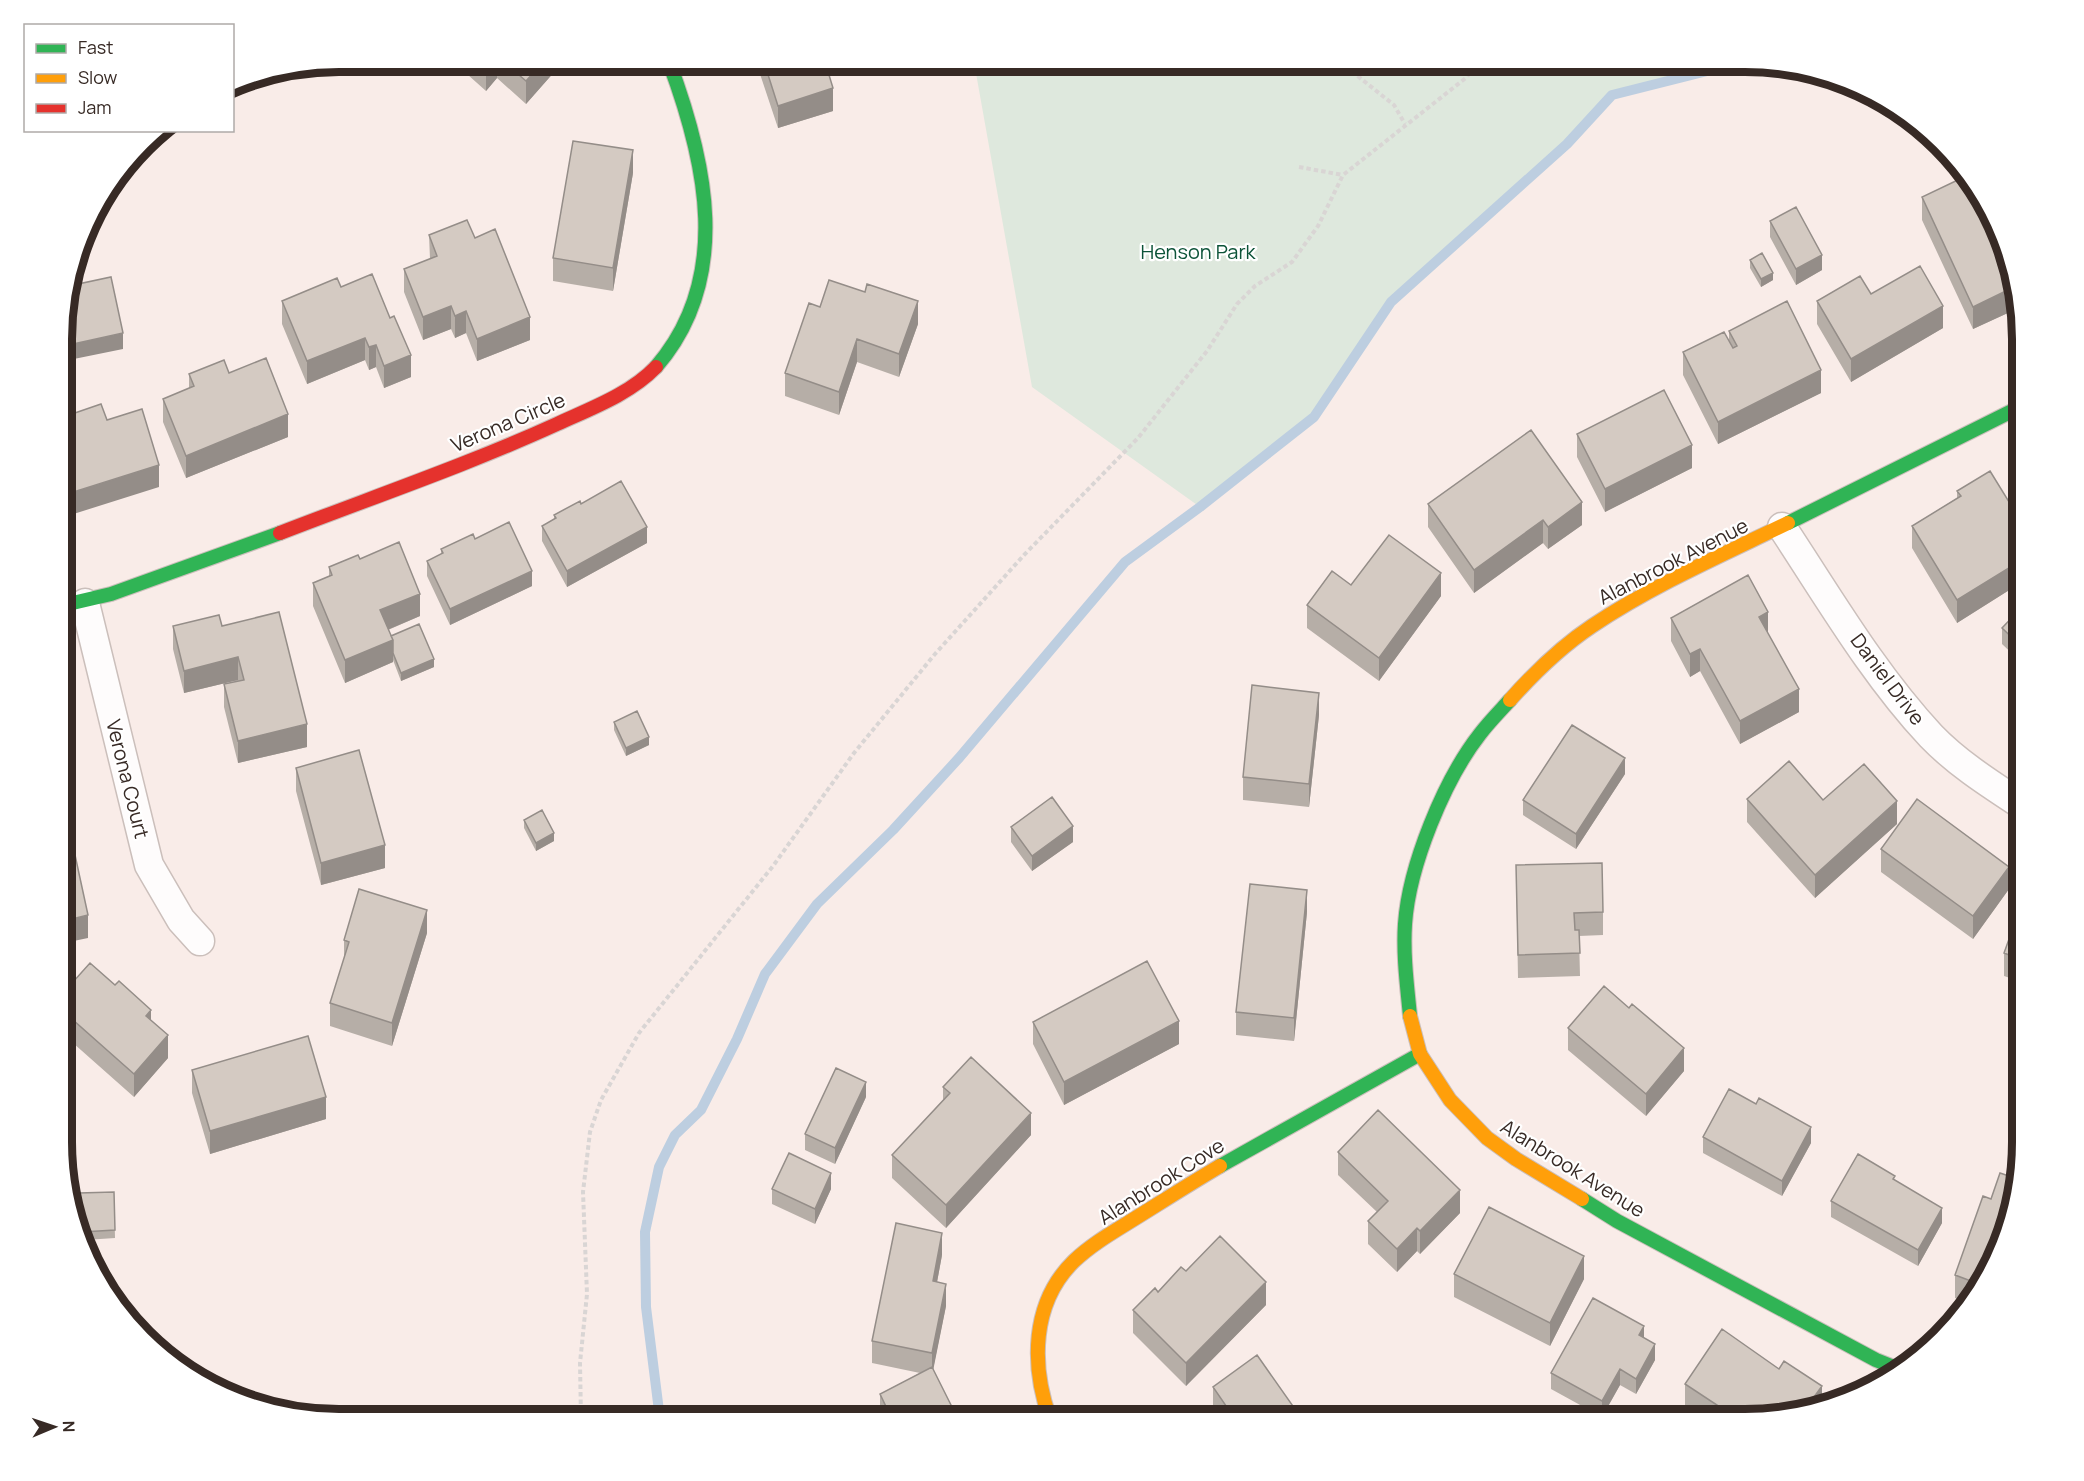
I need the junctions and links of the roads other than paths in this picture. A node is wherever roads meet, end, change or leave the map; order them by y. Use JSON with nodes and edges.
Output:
{"nodes":[{"id":1,"x":673,"y":72,"type":"edge"},
{"id":2,"x":2012,"y":411,"type":"edge"},
{"id":3,"x":1782,"y":527,"type":"junction"},
{"id":4,"x":75,"y":604,"type":"edge"},
{"id":5,"x":2012,"y":799,"type":"edge"},
{"id":6,"x":200,"y":941,"type":"dead end"},
{"id":7,"x":1420,"y":1053,"type":"junction"},
{"id":8,"x":1890,"y":1366,"type":"edge"},
{"id":9,"x":1047,"y":1409,"type":"edge"}],
"edges":[{"from":1,"to":4,"type":"street","name":"Verona Circle"},
{"from":2,"to":3,"type":"street","name":"Alanbrook Avenue"},
{"from":3,"to":5,"type":"street","name":"Daniel Drive"},
{"from":3,"to":7,"type":"street","name":"Alanbrook Avenue"},
{"from":4,"to":6,"type":"street","name":"Verona Court"},
{"from":7,"to":8,"type":"street","name":"Alanbrook Avenue"},
{"from":7,"to":9,"type":"street","name":"Alanbrook Cove"}]}
